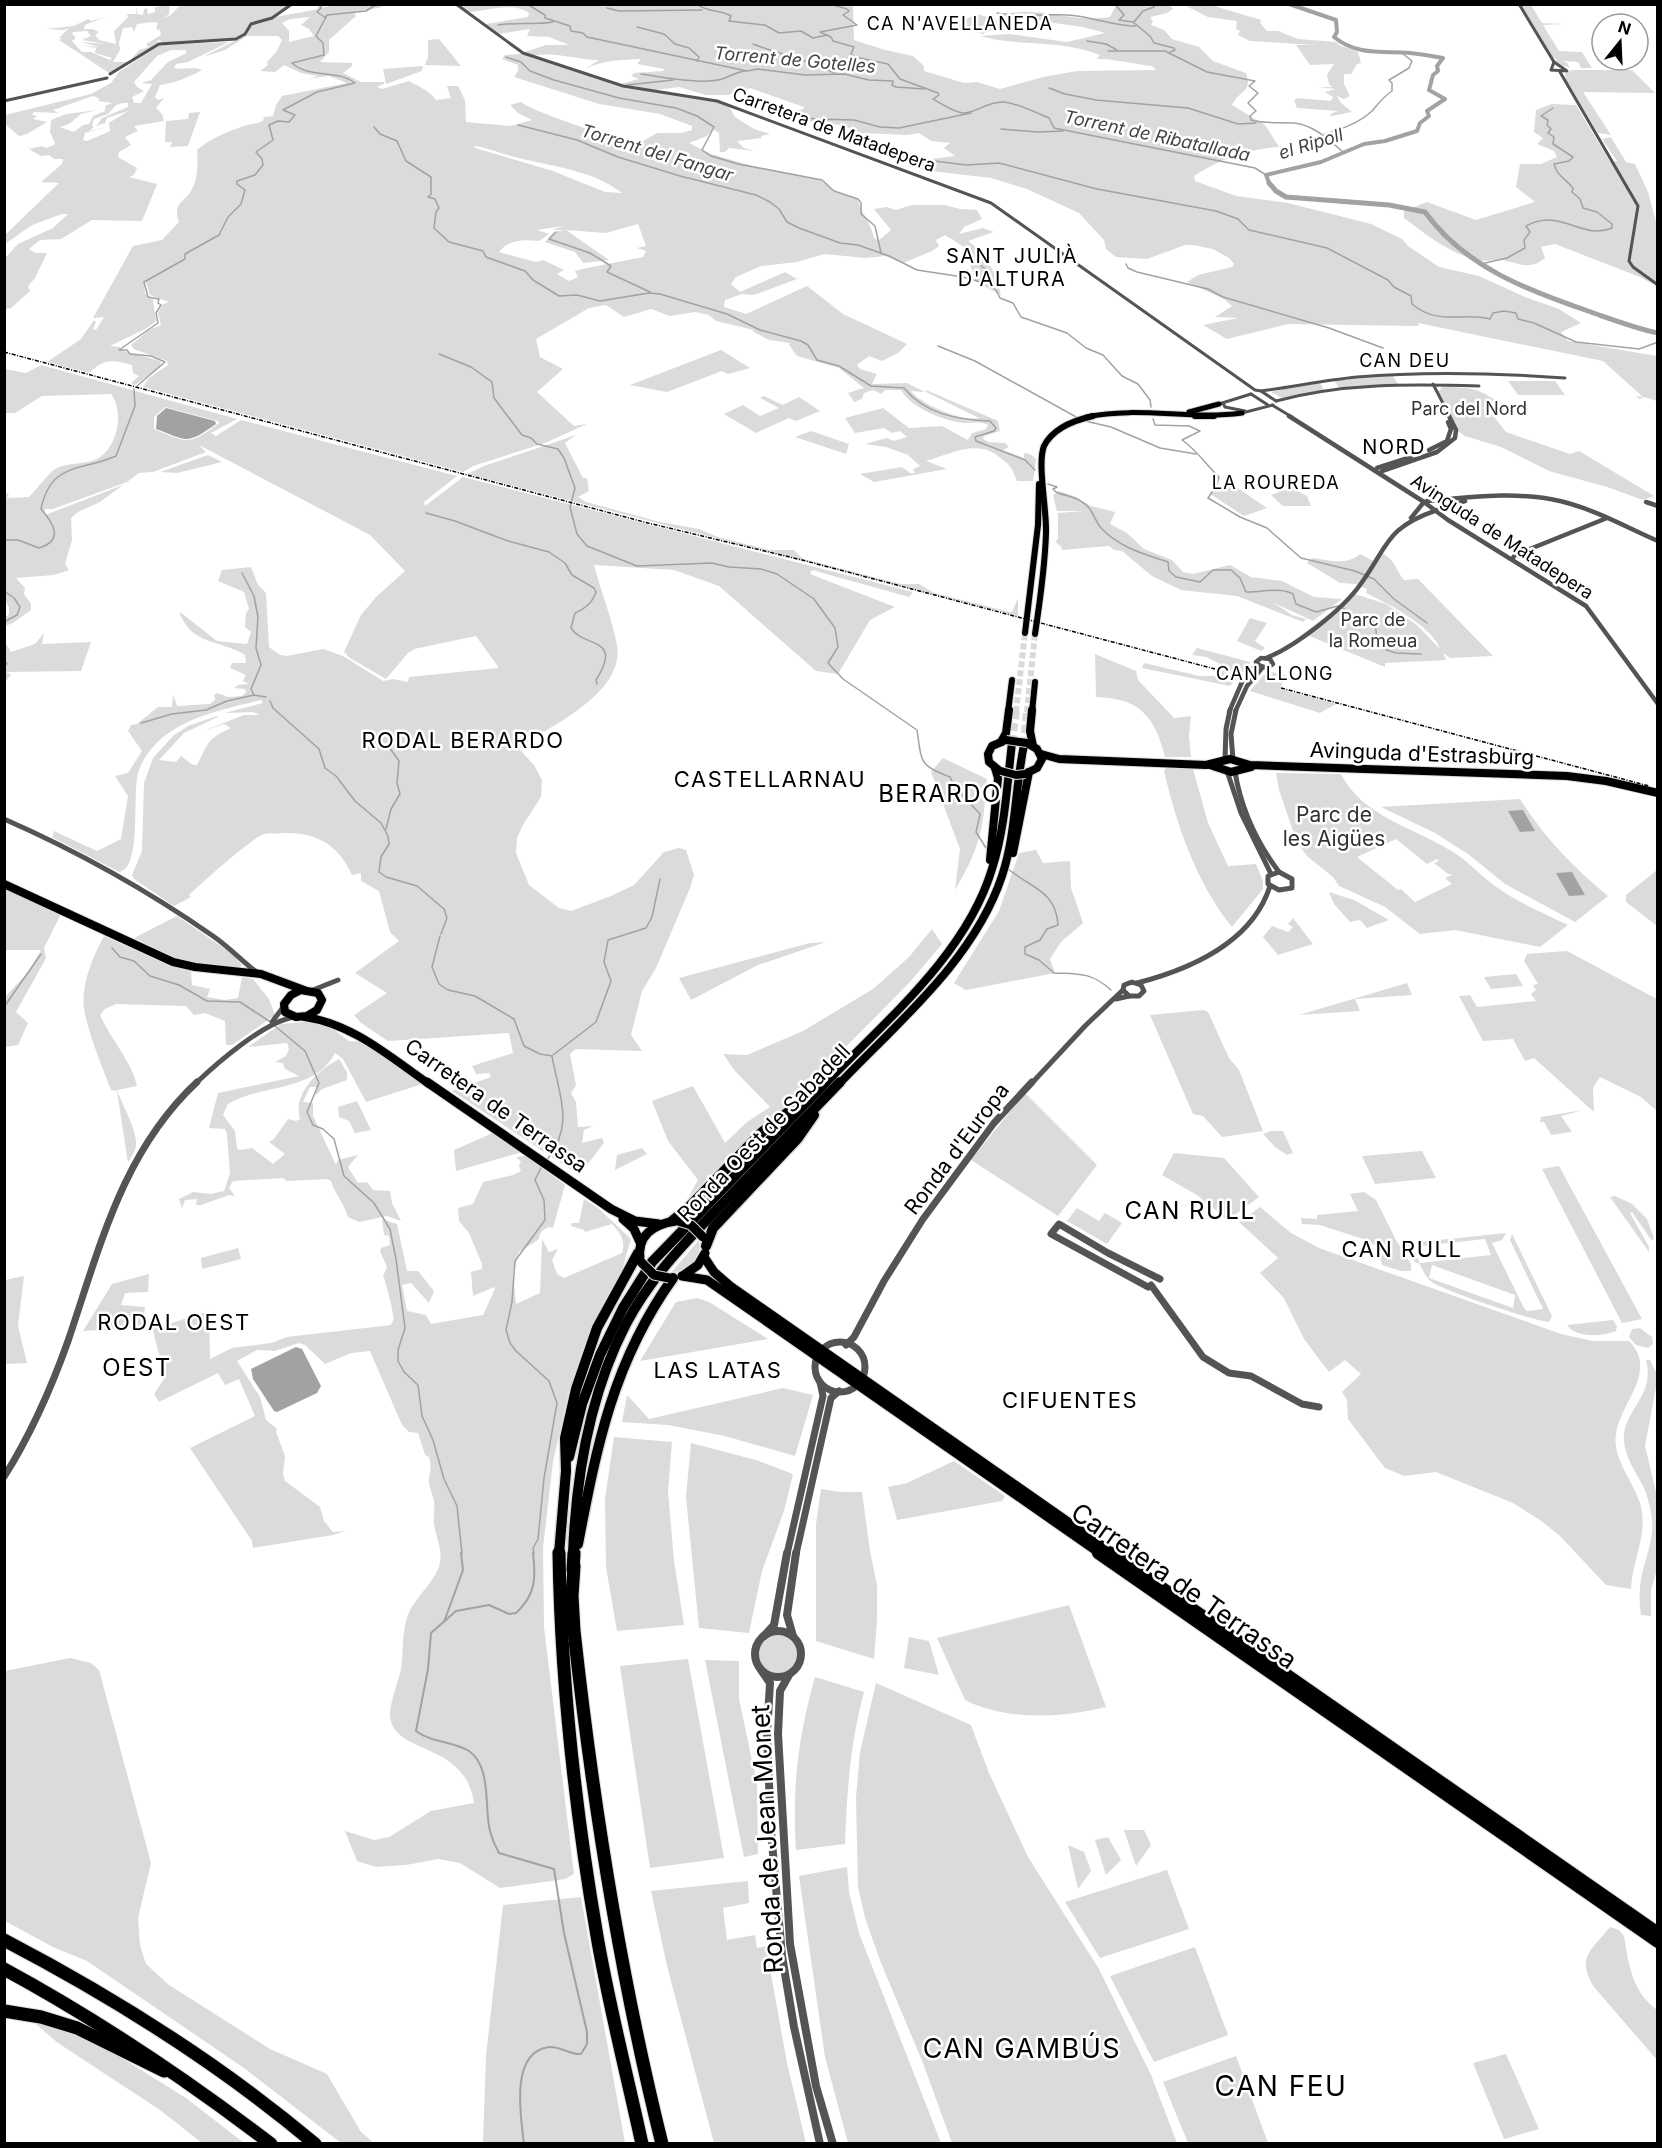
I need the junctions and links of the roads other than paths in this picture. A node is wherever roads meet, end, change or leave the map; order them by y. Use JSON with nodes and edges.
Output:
{"nodes":[{"id":1,"x":292,"y":4,"type":"edge"},
{"id":2,"x":456,"y":4,"type":"edge"},
{"id":3,"x":1519,"y":4,"type":"edge"},
{"id":4,"x":1554,"y":64,"type":"junction"},
{"id":5,"x":1560,"y":72,"type":"junction"},
{"id":6,"x":116,"y":73,"type":"junction"},
{"id":7,"x":104,"y":77,"type":"junction"},
{"id":8,"x":4,"y":101,"type":"edge"},
{"id":9,"x":1658,"y":285,"type":"edge"},
{"id":10,"x":1179,"y":336,"type":"joint"},
{"id":11,"x":1565,"y":378,"type":"dead end"},
{"id":12,"x":1431,"y":384,"type":"junction"},
{"id":13,"x":1479,"y":386,"type":"dead end"},
{"id":14,"x":1261,"y":391,"type":"junction"},
{"id":15,"x":1252,"y":392,"type":"junction"},
{"id":16,"x":1221,"y":404,"type":"junction"},
{"id":17,"x":1273,"y":404,"type":"junction"},
{"id":18,"x":1245,"y":412,"type":"junction"},
{"id":19,"x":1083,"y":419,"type":"junction"},
{"id":20,"x":1072,"y":422,"type":"junction"},
{"id":21,"x":1379,"y":470,"type":"junction"},
{"id":22,"x":1482,"y":497,"type":"junction"},
{"id":23,"x":1444,"y":500,"type":"junction"},
{"id":24,"x":1425,"y":501,"type":"junction"},
{"id":25,"x":1646,"y":502,"type":"dead end"},
{"id":26,"x":1453,"y":504,"type":"junction"},
{"id":27,"x":1658,"y":506,"type":"edge"},
{"id":28,"x":1419,"y":508,"type":"junction"},
{"id":29,"x":1438,"y":510,"type":"junction"},
{"id":30,"x":1426,"y":513,"type":"junction"},
{"id":31,"x":1410,"y":519,"type":"junction"},
{"id":32,"x":1605,"y":519,"type":"junction"},
{"id":33,"x":1658,"y":543,"type":"edge"},
{"id":34,"x":1513,"y":558,"type":"junction"},
{"id":35,"x":1025,"y":633,"type":"tunnel mouth"},
{"id":36,"x":1035,"y":634,"type":"tunnel mouth"},
{"id":37,"x":1274,"y":655,"type":"junction"},
{"id":38,"x":1266,"y":658,"type":"junction"},
{"id":39,"x":1273,"y":662,"type":"junction"},
{"id":40,"x":1257,"y":664,"type":"junction"},
{"id":41,"x":1263,"y":667,"type":"junction"},
{"id":42,"x":1012,"y":680,"type":"dead end"},
{"id":43,"x":1035,"y":682,"type":"dead end"},
{"id":44,"x":1658,"y":698,"type":"edge"},
{"id":45,"x":1658,"y":704,"type":"edge"},
{"id":46,"x":1006,"y":742,"type":"junction"},
{"id":47,"x":1028,"y":744,"type":"junction"},
{"id":48,"x":1041,"y":754,"type":"junction"},
{"id":49,"x":1059,"y":759,"type":"junction"},
{"id":50,"x":1040,"y":764,"type":"junction"},
{"id":51,"x":1230,"y":765,"type":"junction"},
{"id":52,"x":998,"y":770,"type":"junction"},
{"id":53,"x":1027,"y":773,"type":"junction"},
{"id":54,"x":1602,"y":781,"type":"junction"},
{"id":55,"x":1658,"y":794,"type":"edge"},
{"id":56,"x":4,"y":819,"type":"edge"},
{"id":57,"x":1279,"y":872,"type":"junction"},
{"id":58,"x":1271,"y":874,"type":"junction"},
{"id":59,"x":1001,"y":879,"type":"junction"},
{"id":60,"x":988,"y":880,"type":"junction"},
{"id":61,"x":4,"y":884,"type":"edge"},
{"id":62,"x":1270,"y":886,"type":"junction"},
{"id":63,"x":1279,"y":890,"type":"junction"},
{"id":64,"x":1268,"y":897,"type":"junction"},
{"id":65,"x":249,"y":973,"type":"junction"},
{"id":66,"x":260,"y":974,"type":"junction"},
{"id":67,"x":1153,"y":979,"type":"junction"},
{"id":68,"x":1137,"y":983,"type":"junction"},
{"id":69,"x":1144,"y":988,"type":"junction"},
{"id":70,"x":309,"y":990,"type":"junction"},
{"id":71,"x":1123,"y":990,"type":"junction"},
{"id":72,"x":1129,"y":996,"type":"junction"},
{"id":73,"x":1113,"y":1001,"type":"junction"},
{"id":74,"x":284,"y":1003,"type":"junction"},
{"id":75,"x":321,"y":1003,"type":"junction"},
{"id":76,"x":294,"y":1017,"type":"junction"},
{"id":77,"x":304,"y":1017,"type":"junction"},
{"id":78,"x":359,"y":1035,"type":"junction"},
{"id":79,"x":231,"y":1053,"type":"junction"},
{"id":80,"x":811,"y":1097,"type":"junction"},
{"id":81,"x":824,"y":1099,"type":"junction"},
{"id":82,"x":611,"y":1209,"type":"junction"},
{"id":83,"x":675,"y":1221,"type":"junction"},
{"id":84,"x":659,"y":1224,"type":"junction"},
{"id":85,"x":704,"y":1247,"type":"junction"},
{"id":86,"x":640,"y":1253,"type":"junction"},
{"id":87,"x":675,"y":1277,"type":"junction"},
{"id":88,"x":1160,"y":1279,"type":"dead end"},
{"id":89,"x":854,"y":1337,"type":"junction"},
{"id":90,"x":846,"y":1345,"type":"junction"},
{"id":91,"x":855,"y":1347,"type":"junction"},
{"id":92,"x":820,"y":1350,"type":"junction"},
{"id":93,"x":820,"y":1382,"type":"junction"},
{"id":94,"x":861,"y":1382,"type":"junction"},
{"id":95,"x":839,"y":1391,"type":"junction"},
{"id":96,"x":1319,"y":1407,"type":"dead end"},
{"id":97,"x":566,"y":1471,"type":"junction"},
{"id":98,"x":4,"y":1477,"type":"edge"},
{"id":99,"x":573,"y":1569,"type":"junction"},
{"id":100,"x":764,"y":1636,"type":"junction"},
{"id":101,"x":793,"y":1636,"type":"junction"},
{"id":102,"x":761,"y":1670,"type":"junction"},
{"id":103,"x":789,"y":1675,"type":"junction"},
{"id":104,"x":1580,"y":1889,"type":"junction"},
{"id":105,"x":1610,"y":1900,"type":"junction"},
{"id":106,"x":1658,"y":1933,"type":"edge"},
{"id":107,"x":5,"y":1940,"type":"edge"},
{"id":108,"x":1658,"y":1942,"type":"edge"},
{"id":109,"x":4,"y":1969,"type":"edge"},
{"id":110,"x":4,"y":2011,"type":"edge"},
{"id":111,"x":192,"y":2085,"type":"junction"},
{"id":112,"x":642,"y":2143,"type":"edge"},
{"id":113,"x":271,"y":2144,"type":"edge"},
{"id":114,"x":315,"y":2144,"type":"edge"},
{"id":115,"x":662,"y":2144,"type":"edge"},
{"id":116,"x":820,"y":2144,"type":"edge"},
{"id":117,"x":833,"y":2144,"type":"edge"}],
"edges":[{"from":1,"to":6,"type":"street"},
{"from":2,"to":10,"type":"street","name":"Carretera de Matadepera"},
{"from":3,"to":4,"type":"street"},
{"from":4,"to":5,"type":"street"},
{"from":4,"to":5,"type":"street"},
{"from":5,"to":9,"type":"street"},
{"from":6,"to":7,"type":"street"},
{"from":6,"to":7,"type":"street"},
{"from":7,"to":8,"type":"street"},
{"from":10,"to":15,"type":"street","name":"Avinguda de Matadepera"},
{"from":11,"to":14,"type":"street"},
{"from":12,"to":13,"type":"street"},
{"from":12,"to":17,"type":"street"},
{"from":12,"to":21,"type":"street"},
{"from":14,"to":15,"type":"street","name":"Avinguda de Matadepera"},
{"from":14,"to":17,"type":"street","name":"Avinguda de Matadepera"},
{"from":15,"to":16,"type":"street"},
{"from":15,"to":17,"type":"street","name":"Avinguda de Matadepera"},
{"from":16,"to":18,"type":"street"},
{"from":16,"to":19,"type":"highway"},
{"from":17,"to":18,"type":"street"},
{"from":17,"to":21,"type":"street","name":"Avinguda de Matadepera"},
{"from":17,"to":24,"type":"street","name":"Avinguda de Matadepera"},
{"from":18,"to":19,"type":"highway"},
{"from":19,"to":20,"type":"highway"},
{"from":20,"to":35,"type":"highway"},
{"from":20,"to":36,"type":"highway"},
{"from":21,"to":24,"type":"street","name":"Avinguda de Matadepera"},
{"from":22,"to":23,"type":"street"},
{"from":22,"to":26,"type":"street"},
{"from":22,"to":32,"type":"street"},
{"from":23,"to":24,"type":"street"},
{"from":23,"to":26,"type":"street"},
{"from":24,"to":28,"type":"street"},
{"from":24,"to":29,"type":"street","name":"Avinguda de Matadepera"},
{"from":25,"to":27,"type":"street"},
{"from":26,"to":29,"type":"street"},
{"from":28,"to":30,"type":"street"},
{"from":28,"to":31,"type":"street"},
{"from":29,"to":30,"type":"street"},
{"from":29,"to":34,"type":"street","name":"Avinguda de Matadepera"},
{"from":30,"to":31,"type":"street"},
{"from":31,"to":37,"type":"street"},
{"from":32,"to":33,"type":"street"},
{"from":32,"to":34,"type":"street"},
{"from":34,"to":44,"type":"street","name":"Avinguda de Matadepera"},
{"from":34,"to":45,"type":"street","name":"Avinguda de Matadepera"},
{"from":37,"to":38,"type":"street"},
{"from":37,"to":39,"type":"street"},
{"from":38,"to":39,"type":"street"},
{"from":38,"to":40,"type":"street"},
{"from":39,"to":41,"type":"street"},
{"from":40,"to":41,"type":"street"},
{"from":40,"to":51,"type":"street"},
{"from":41,"to":51,"type":"street"},
{"from":42,"to":46,"type":"highway","name":"Ronda Oest de Sabadell"},
{"from":43,"to":47,"type":"highway","name":"Ronda Oest de Sabadell"},
{"from":46,"to":47,"type":"main road","bridge":true},
{"from":46,"to":52,"type":"main road"},
{"from":46,"to":60,"type":"highway","name":"Ronda Oest de Sabadell"},
{"from":47,"to":48,"type":"main road"},
{"from":47,"to":59,"type":"highway","name":"Ronda Oest de Sabadell"},
{"from":48,"to":49,"type":"main road","name":"Avinguda d'Estrasburg"},
{"from":48,"to":50,"type":"main road"},
{"from":49,"to":50,"type":"main road","name":"Avinguda d'Estrasburg"},
{"from":49,"to":51,"type":"main road","name":"Avinguda d'Estrasburg"},
{"from":50,"to":53,"type":"main road"},
{"from":51,"to":54,"type":"main road","name":"Avinguda d'Estrasburg"},
{"from":51,"to":54,"type":"main road","name":"Avinguda d'Estrasburg"},
{"from":51,"to":57,"type":"street"},
{"from":51,"to":58,"type":"street"},
{"from":52,"to":53,"type":"main road","bridge":true},
{"from":52,"to":60,"type":"highway"},
{"from":53,"to":59,"type":"highway"},
{"from":54,"to":55,"type":"main road"},
{"from":56,"to":66,"type":"street"},
{"from":57,"to":58,"type":"street"},
{"from":57,"to":63,"type":"street"},
{"from":58,"to":62,"type":"street","name":"Ronda d'Europa"},
{"from":59,"to":81,"type":"highway","name":"Ronda Oest de Sabadell"},
{"from":60,"to":80,"type":"highway","name":"Ronda Oest de Sabadell"},
{"from":61,"to":65,"type":"main road"},
{"from":62,"to":63,"type":"street"},
{"from":62,"to":64,"type":"street","name":"Ronda d'Europa"},
{"from":63,"to":64,"type":"street","name":"Ronda d'Europa"},
{"from":64,"to":67,"type":"street","name":"Ronda d'Europa"},
{"from":65,"to":66,"type":"main road"},
{"from":65,"to":74,"type":"main road"},
{"from":66,"to":70,"type":"main road"},
{"from":67,"to":68,"type":"street","name":"Ronda d'Europa"},
{"from":67,"to":69,"type":"street","name":"Ronda d'Europa"},
{"from":68,"to":69,"type":"street"},
{"from":68,"to":71,"type":"street","name":"Ronda d'Europa"},
{"from":69,"to":72,"type":"street","name":"Ronda d'Europa"},
{"from":70,"to":74,"type":"main road"},
{"from":70,"to":75,"type":"main road"},
{"from":70,"to":75,"type":"street"},
{"from":71,"to":72,"type":"street"},
{"from":71,"to":73,"type":"street","name":"Ronda d'Europa"},
{"from":72,"to":73,"type":"street","name":"Ronda d'Europa"},
{"from":73,"to":89,"type":"street","name":"Ronda d'Europa"},
{"from":74,"to":76,"type":"main road"},
{"from":74,"to":79,"type":"street"},
{"from":75,"to":77,"type":"main road"},
{"from":75,"to":78,"type":"main road","name":"Carretera de Terrassa"},
{"from":76,"to":77,"type":"main road"},
{"from":76,"to":79,"type":"street"},
{"from":77,"to":78,"type":"main road","name":"Carretera de Terrassa"},
{"from":78,"to":82,"type":"main road","name":"Carretera de Terrassa"},
{"from":79,"to":98,"type":"street"},
{"from":80,"to":83,"type":"highway"},
{"from":80,"to":97,"type":"highway","name":"Ronda Oest de Sabadell"},
{"from":81,"to":85,"type":"highway"},
{"from":81,"to":99,"type":"highway","name":"Ronda Oest de Sabadell"},
{"from":82,"to":84,"type":"main road","name":"Carretera de Terrassa"},
{"from":82,"to":86,"type":"main road","name":"Carretera de Terrassa"},
{"from":83,"to":84,"type":"main road"},
{"from":83,"to":85,"type":"main road","bridge":true},
{"from":84,"to":86,"type":"main road"},
{"from":85,"to":87,"type":"main road"},
{"from":85,"to":92,"type":"main road","name":"Carretera de Terrassa"},
{"from":86,"to":87,"type":"main road","bridge":true},
{"from":86,"to":97,"type":"highway"},
{"from":87,"to":92,"type":"main road","name":"Carretera de Terrassa"},
{"from":87,"to":99,"type":"highway"},
{"from":88,"to":96,"type":"street"},
{"from":89,"to":90,"type":"street","name":"Ronda d'Europa"},
{"from":89,"to":91,"type":"street"},
{"from":90,"to":91,"type":"street"},
{"from":90,"to":92,"type":"street"},
{"from":91,"to":94,"type":"street"},
{"from":92,"to":93,"type":"street"},
{"from":92,"to":94,"type":"main road","name":"Carretera de Terrassa"},
{"from":93,"to":95,"type":"street"},
{"from":93,"to":100,"type":"street"},
{"from":94,"to":95,"type":"street"},
{"from":94,"to":104,"type":"main road","name":"Carretera de Terrassa"},
{"from":94,"to":105,"type":"main road","name":"Carretera de Terrassa"},
{"from":95,"to":101,"type":"street"},
{"from":97,"to":112,"type":"highway"},
{"from":99,"to":115,"type":"highway"},
{"from":100,"to":101,"type":"street"},
{"from":100,"to":102,"type":"street"},
{"from":101,"to":103,"type":"street"},
{"from":102,"to":103,"type":"street"},
{"from":102,"to":116,"type":"street","name":"Ronda de Jean Monet"},
{"from":103,"to":117,"type":"street","name":"Ronda de Jean Monet"},
{"from":104,"to":105,"type":"main road"},
{"from":104,"to":108,"type":"main road","name":"Carretera de Terrassa"},
{"from":105,"to":106,"type":"main road","name":"Carretera de Terrassa"},
{"from":107,"to":114,"type":"highway"},
{"from":109,"to":111,"type":"highway"},
{"from":110,"to":111,"type":"highway"},
{"from":111,"to":113,"type":"highway"}]}
